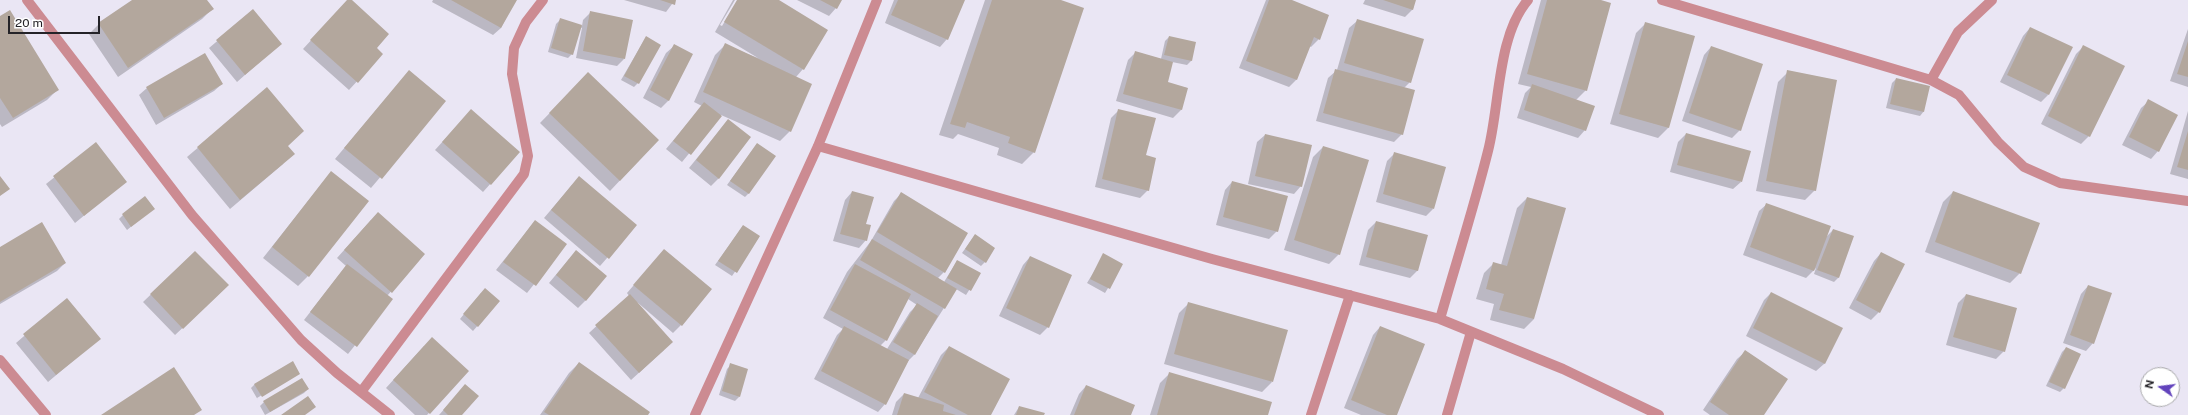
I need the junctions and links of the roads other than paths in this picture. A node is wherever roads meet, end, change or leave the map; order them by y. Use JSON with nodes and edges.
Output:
{"nodes":[{"id":1,"x":27,"y":0,"type":"edge"},
{"id":2,"x":543,"y":0,"type":"edge"},
{"id":3,"x":877,"y":0,"type":"edge"},
{"id":4,"x":1528,"y":0,"type":"edge"},
{"id":5,"x":1662,"y":0,"type":"edge"},
{"id":6,"x":1992,"y":0,"type":"edge"},
{"id":7,"x":1931,"y":80,"type":"junction"},
{"id":8,"x":818,"y":146,"type":"junction"},
{"id":9,"x":2188,"y":201,"type":"edge"},
{"id":10,"x":1350,"y":296,"type":"junction"},
{"id":11,"x":1440,"y":319,"type":"junction"},
{"id":12,"x":1471,"y":332,"type":"junction"},
{"id":13,"x":0,"y":360,"type":"edge"},
{"id":14,"x":361,"y":392,"type":"junction"},
{"id":15,"x":46,"y":415,"type":"edge"},
{"id":16,"x":390,"y":415,"type":"edge"},
{"id":17,"x":695,"y":415,"type":"edge"},
{"id":18,"x":1311,"y":415,"type":"edge"},
{"id":19,"x":1447,"y":415,"type":"edge"},
{"id":20,"x":1659,"y":415,"type":"edge"}],
"edges":[{"from":1,"to":14,"type":"street"},
{"from":2,"to":14,"type":"street"},
{"from":3,"to":8,"type":"street"},
{"from":4,"to":11,"type":"street"},
{"from":5,"to":7,"type":"street"},
{"from":6,"to":7,"type":"street"},
{"from":7,"to":9,"type":"street"},
{"from":8,"to":10,"type":"street"},
{"from":8,"to":17,"type":"street"},
{"from":10,"to":11,"type":"street"},
{"from":10,"to":18,"type":"street"},
{"from":11,"to":12,"type":"street"},
{"from":12,"to":19,"type":"street"},
{"from":12,"to":20,"type":"street"},
{"from":13,"to":15,"type":"street"},
{"from":14,"to":16,"type":"street"}]}
